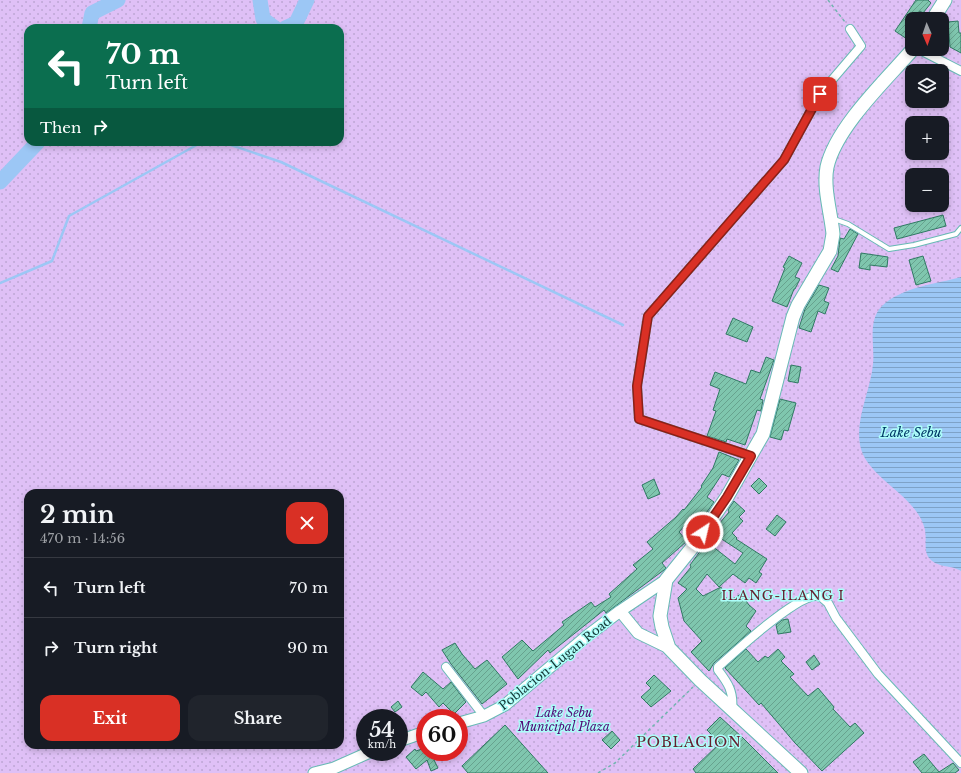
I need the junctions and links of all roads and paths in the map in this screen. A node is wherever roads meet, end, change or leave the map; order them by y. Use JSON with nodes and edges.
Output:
{"nodes":[{"id":1,"x":828,"y":0,"type":"edge"},
{"id":2,"x":946,"y":0,"type":"edge"},
{"id":3,"x":938,"y":12,"type":"edge"},
{"id":4,"x":850,"y":29,"type":"joint"},
{"id":5,"x":907,"y":56,"type":"edge"},
{"id":6,"x":932,"y":56,"type":"edge"},
{"id":7,"x":961,"y":71,"type":"edge"},
{"id":8,"x":832,"y":218,"type":"junction"},
{"id":9,"x":961,"y":228,"type":"edge"},
{"id":10,"x":751,"y":456,"type":"junction"},
{"id":11,"x":666,"y":580,"type":"junction"},
{"id":12,"x":620,"y":611,"type":"junction"},
{"id":13,"x":669,"y":648,"type":"junction"},
{"id":14,"x":446,"y":667,"type":"dead end"},
{"id":15,"x":700,"y":680,"type":"junction"},
{"id":16,"x":732,"y":709,"type":"junction"},
{"id":17,"x":484,"y":716,"type":"junction"},
{"id":18,"x":468,"y":720,"type":"edge"},
{"id":19,"x":356,"y":758,"type":"edge"},
{"id":20,"x":961,"y":763,"type":"edge"},
{"id":21,"x":314,"y":773,"type":"edge"},
{"id":22,"x":598,"y":773,"type":"edge"},
{"id":23,"x":801,"y":773,"type":"edge"}],
"edges":[{"from":1,"to":4,"type":"path"},
{"from":2,"to":3,"type":"main road"},
{"from":4,"to":10,"type":"street"},
{"from":5,"to":8,"type":"main road"},
{"from":6,"to":7,"type":"street"},
{"from":8,"to":9,"type":"lane"},
{"from":8,"to":10,"type":"main road"},
{"from":10,"to":11,"type":"main road"},
{"from":11,"to":12,"type":"main road","name":"Poblacion-Lugan Road"},
{"from":11,"to":13,"type":"main road"},
{"from":12,"to":13,"type":"main road"},
{"from":12,"to":17,"type":"main road","name":"Poblacion-Lugan Road"},
{"from":13,"to":15,"type":"main road"},
{"from":14,"to":17,"type":"street"},
{"from":15,"to":16,"type":"main road"},
{"from":15,"to":22,"type":"path"},
{"from":16,"to":20,"type":"street"},
{"from":16,"to":23,"type":"main road"},
{"from":17,"to":18,"type":"main road","name":"Poblacion-Lugan Road"},
{"from":19,"to":21,"type":"main road"}]}
